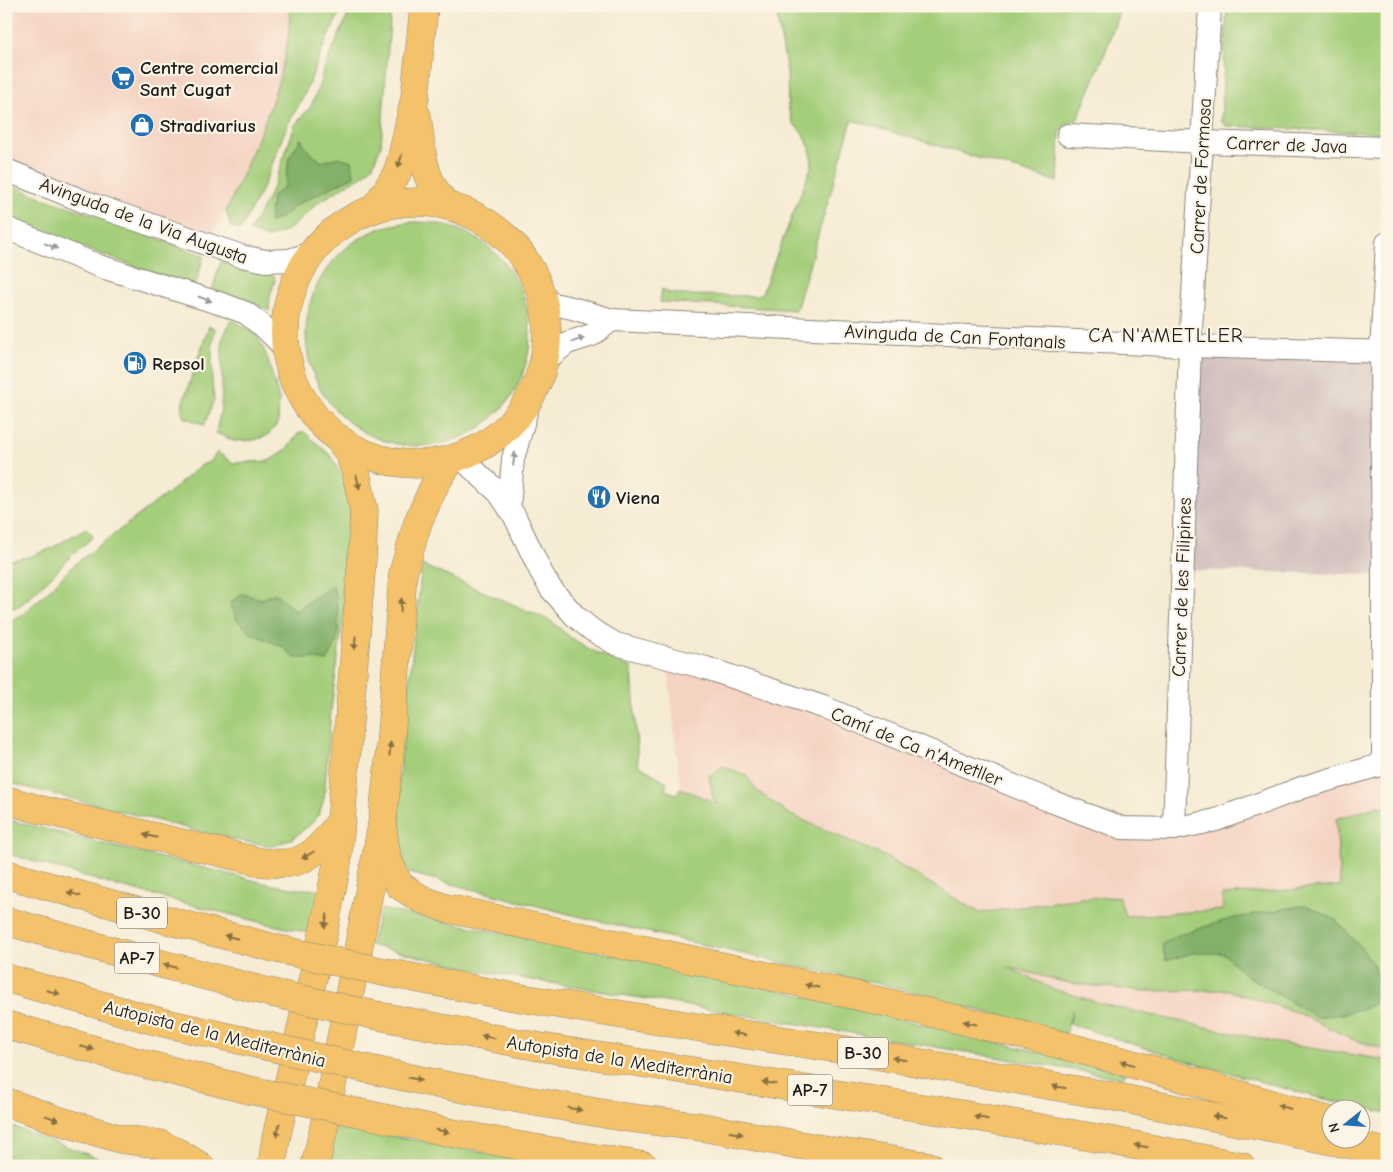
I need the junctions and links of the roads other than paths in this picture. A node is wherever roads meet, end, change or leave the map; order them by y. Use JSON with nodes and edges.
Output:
{"nodes":[{"id":1,"x":424,"y":6,"type":"edge"},
{"id":2,"x":1210,"y":6,"type":"edge"},
{"id":3,"x":415,"y":97,"type":"junction"},
{"id":4,"x":1068,"y":134,"type":"dead end"},
{"id":5,"x":1202,"y":142,"type":"junction"},
{"id":6,"x":1387,"y":148,"type":"edge"},
{"id":7,"x":6,"y":170,"type":"edge"},
{"id":8,"x":444,"y":203,"type":"junction"},
{"id":9,"x":374,"y":209,"type":"junction"},
{"id":10,"x":6,"y":228,"type":"edge"},
{"id":11,"x":1387,"y":243,"type":"edge"},
{"id":12,"x":312,"y":254,"type":"junction"},
{"id":13,"x":544,"y":302,"type":"junction"},
{"id":14,"x":612,"y":320,"type":"junction"},
{"id":15,"x":1190,"y":346,"type":"junction"},
{"id":16,"x":286,"y":348,"type":"junction"},
{"id":17,"x":1384,"y":352,"type":"edge"},
{"id":18,"x":544,"y":361,"type":"junction"},
{"id":19,"x":529,"y":402,"type":"junction"},
{"id":20,"x":338,"y":438,"type":"junction"},
{"id":21,"x":456,"y":458,"type":"junction"},
{"id":22,"x":509,"y":508,"type":"junction"},
{"id":23,"x":1385,"y":763,"type":"edge"},
{"id":24,"x":6,"y":800,"type":"edge"},
{"id":25,"x":341,"y":821,"type":"junction"},
{"id":26,"x":382,"y":825,"type":"junction"},
{"id":27,"x":1174,"y":829,"type":"junction"},
{"id":28,"x":6,"y":874,"type":"edge"},
{"id":29,"x":6,"y":921,"type":"edge"},
{"id":30,"x":6,"y":978,"type":"edge"},
{"id":31,"x":6,"y":1025,"type":"edge"},
{"id":32,"x":6,"y":1102,"type":"edge"},
{"id":33,"x":1320,"y":1118,"type":"edge"},
{"id":34,"x":1370,"y":1132,"type":"edge"},
{"id":35,"x":1387,"y":1137,"type":"edge"},
{"id":36,"x":121,"y":1140,"type":"junction"},
{"id":37,"x":1387,"y":1152,"type":"edge"},
{"id":38,"x":161,"y":1166,"type":"edge"},
{"id":39,"x":200,"y":1166,"type":"edge"},
{"id":40,"x":272,"y":1166,"type":"edge"},
{"id":41,"x":315,"y":1166,"type":"edge"},
{"id":42,"x":644,"y":1166,"type":"edge"},
{"id":43,"x":929,"y":1166,"type":"edge"},
{"id":44,"x":1240,"y":1166,"type":"edge"}],
"edges":[{"from":1,"to":3,"type":"main road"},
{"from":2,"to":5,"type":"street","name":"Carrer de Formosa"},
{"from":3,"to":8,"type":"main road"},
{"from":3,"to":9,"type":"main road","one_way":true},
{"from":4,"to":5,"type":"street","name":"Carrer de Java"},
{"from":5,"to":6,"type":"street","name":"Carrer de Java"},
{"from":5,"to":15,"type":"street","name":"Carrer de Formosa"},
{"from":7,"to":12,"type":"street","name":"Avinguda de la Via Augusta"},
{"from":8,"to":9,"type":"main road"},
{"from":8,"to":13,"type":"main road"},
{"from":9,"to":12,"type":"main road"},
{"from":10,"to":16,"type":"street","one_way":true},
{"from":11,"to":17,"type":"street"},
{"from":12,"to":16,"type":"main road"},
{"from":13,"to":14,"type":"street","name":"Avinguda de Can Fontanals"},
{"from":13,"to":18,"type":"main road"},
{"from":14,"to":15,"type":"street","name":"Avinguda de Can Fontanals"},
{"from":18,"to":14,"type":"street","one_way":true},
{"from":15,"to":17,"type":"street","name":"Avinguda de Can Fontanals"},
{"from":15,"to":27,"type":"street","name":"Carrer de les Filipines"},
{"from":16,"to":20,"type":"main road"},
{"from":17,"to":23,"type":"street"},
{"from":18,"to":19,"type":"main road"},
{"from":19,"to":21,"type":"main road"},
{"from":22,"to":19,"type":"street","one_way":true},
{"from":20,"to":21,"type":"main road"},
{"from":20,"to":25,"type":"main road","one_way":true},
{"from":21,"to":22,"type":"street","name":"Camí de Ca n'Ametller"},
{"from":26,"to":21,"type":"main road","one_way":true},
{"from":22,"to":27,"type":"street","name":"Camí de Ca n'Ametller"},
{"from":23,"to":27,"type":"street","name":"Camí de Ca n'Ametller"},
{"from":25,"to":24,"type":"main road","one_way":true},
{"from":25,"to":40,"type":"main road","one_way":true},
{"from":33,"to":26,"type":"main road","one_way":true},
{"from":26,"to":41,"type":"main road"},
{"from":37,"to":28,"type":"main road","number":"B-30","one_way":true,"bridge":true},
{"from":44,"to":29,"type":"main road","name":"Autopista de la Mediterrània","number":"AP-7","one_way":true,"bridge":true},
{"from":30,"to":43,"type":"main road","name":"Autopista de la Mediterrània","one_way":true,"bridge":true},
{"from":31,"to":42,"type":"main road","one_way":true,"bridge":true},
{"from":32,"to":36,"type":"main road","one_way":true},
{"from":34,"to":35,"type":"main road"},
{"from":36,"to":38,"type":"main road"},
{"from":36,"to":39,"type":"main road"}]}
